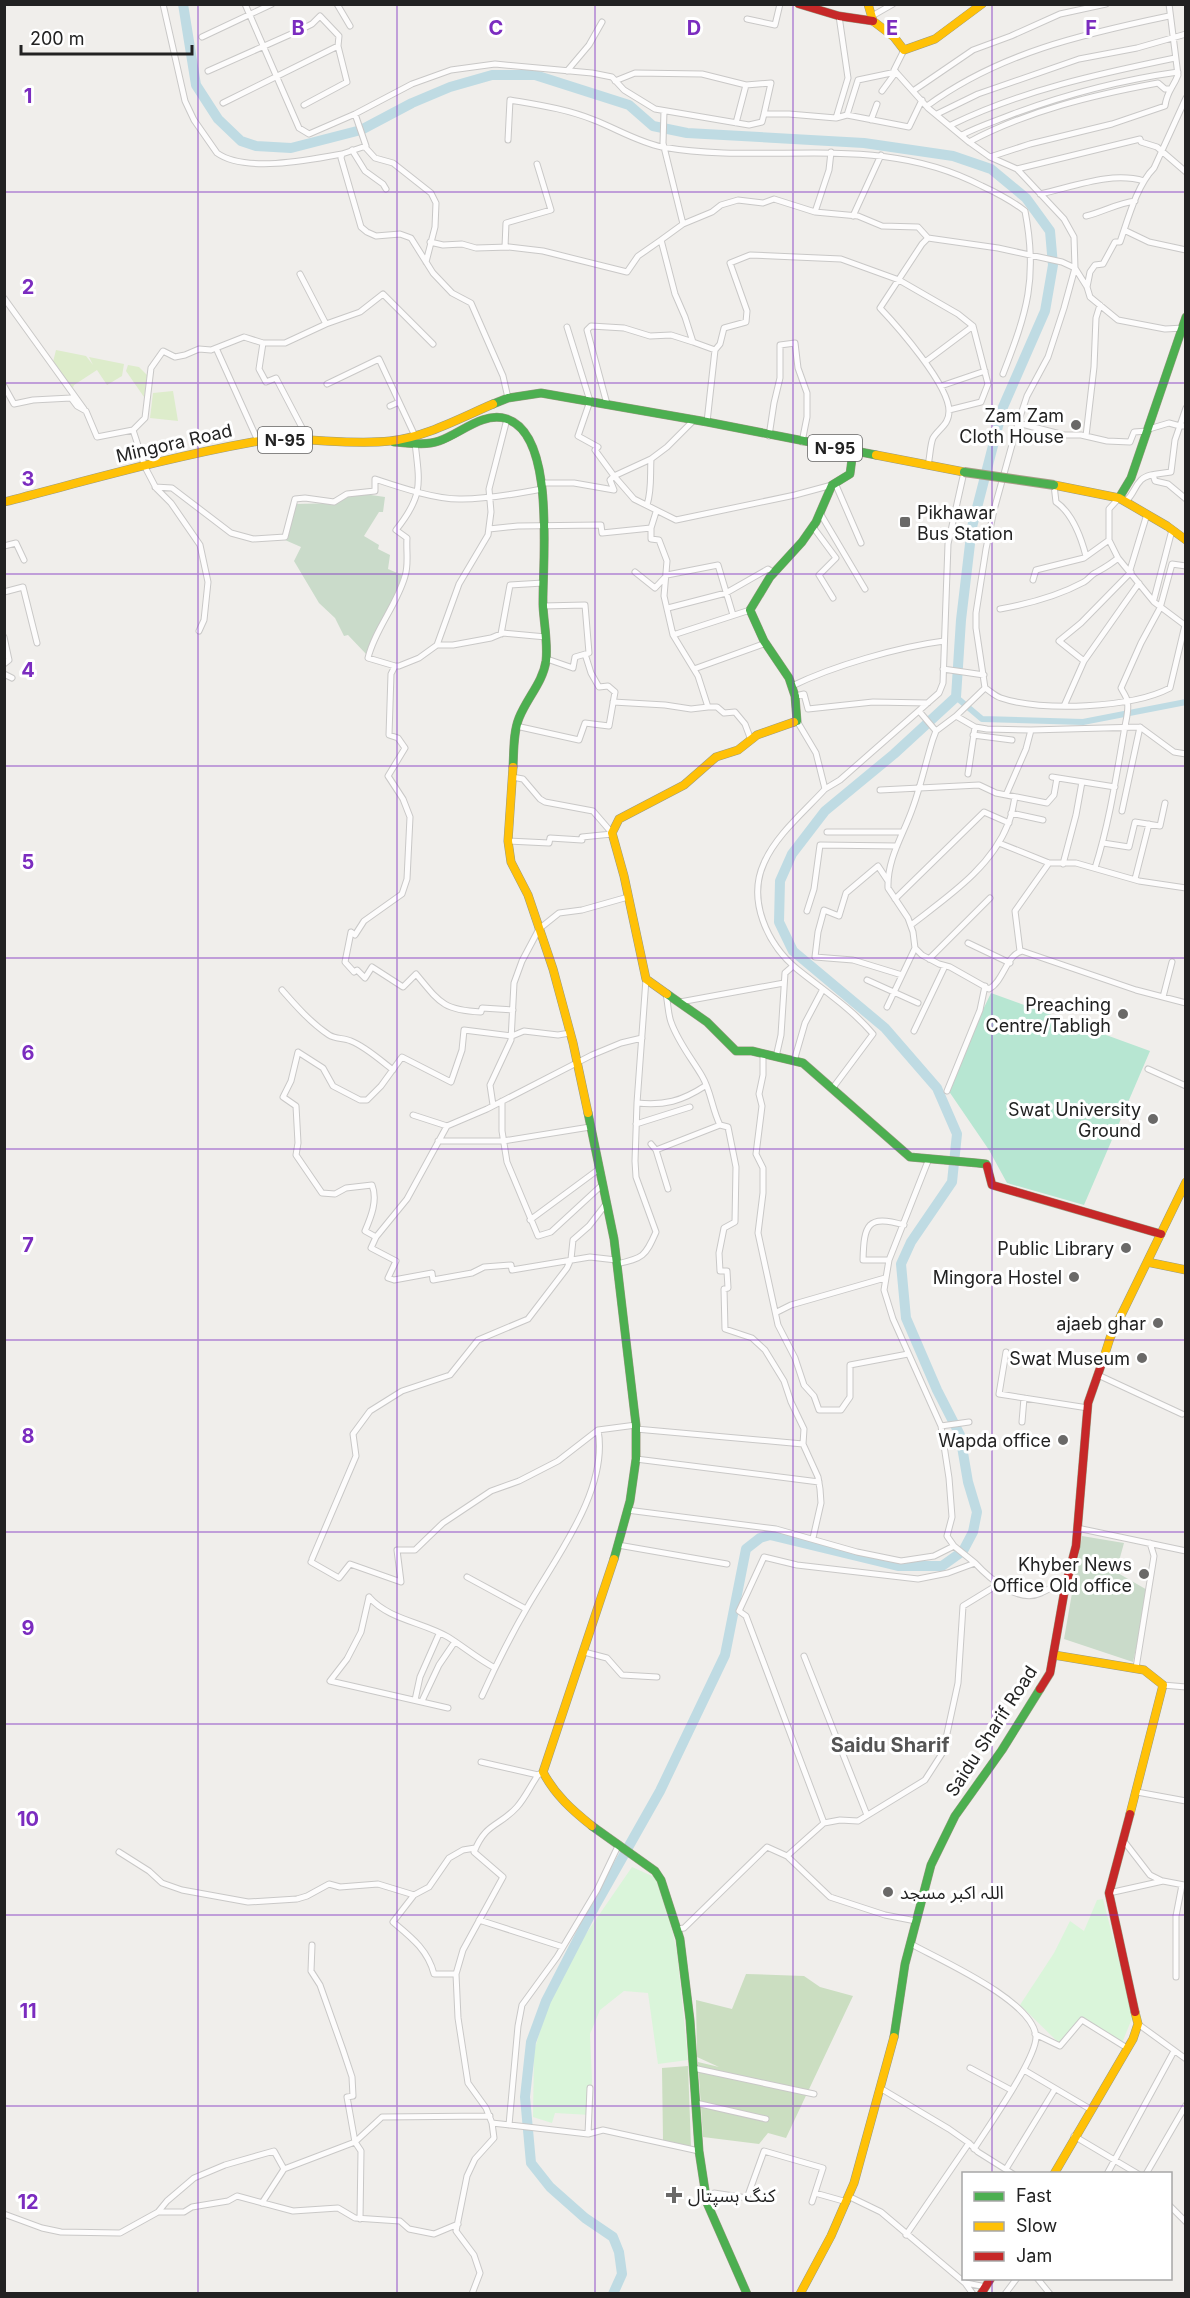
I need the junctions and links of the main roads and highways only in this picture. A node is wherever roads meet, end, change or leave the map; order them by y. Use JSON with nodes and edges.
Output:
{"nodes":[{"id":1,"x":868,"y":4,"type":"edge"},
{"id":2,"x":982,"y":4,"type":"edge"},
{"id":3,"x":804,"y":5,"type":"edge"},
{"id":4,"x":872,"y":19,"type":"junction"},
{"id":5,"x":1185,"y":317,"type":"edge"},
{"id":6,"x":1184,"y":328,"type":"edge"},
{"id":7,"x":415,"y":439,"type":"junction"},
{"id":8,"x":853,"y":451,"type":"junction"},
{"id":9,"x":1123,"y":500,"type":"junction"},
{"id":10,"x":4,"y":502,"type":"edge"},
{"id":11,"x":1185,"y":540,"type":"edge"},
{"id":12,"x":1185,"y":1182,"type":"edge"},
{"id":13,"x":1161,"y":1234,"type":"junction"},
{"id":14,"x":1147,"y":1262,"type":"junction"},
{"id":15,"x":1185,"y":1270,"type":"edge"},
{"id":16,"x":1054,"y":1655,"type":"junction"},
{"id":17,"x":1055,"y":2172,"type":"edge"},
{"id":18,"x":833,"y":2237,"type":"junction"},
{"id":19,"x":747,"y":2294,"type":"edge"},
{"id":20,"x":800,"y":2294,"type":"edge"},
{"id":21,"x":806,"y":2294,"type":"edge"}],
"edges":[{"from":1,"to":4,"type":"main road"},
{"from":2,"to":4,"type":"main road"},
{"from":3,"to":4,"type":"main road"},
{"from":5,"to":6,"type":"main road"},
{"from":6,"to":9,"type":"main road"},
{"from":7,"to":8,"type":"main road","number":"N-95"},
{"from":7,"to":10,"type":"main road","name":"Mingora Road","number":"N-95"},
{"from":7,"to":19,"type":"main road"},
{"from":8,"to":9,"type":"main road","number":"N-95","bridge":true},
{"from":8,"to":13,"type":"main road"},
{"from":9,"to":11,"type":"main road"},
{"from":12,"to":13,"type":"main road","name":"Saidu Sharif Road"},
{"from":13,"to":14,"type":"main road","name":"Saidu Sharif Road"},
{"from":14,"to":15,"type":"main road"},
{"from":14,"to":16,"type":"main road","name":"Saidu Sharif Road"},
{"from":16,"to":17,"type":"main road"},
{"from":16,"to":18,"type":"main road","name":"Saidu Sharif Road"},
{"from":18,"to":20,"type":"main road"},
{"from":18,"to":21,"type":"main road"}]}
